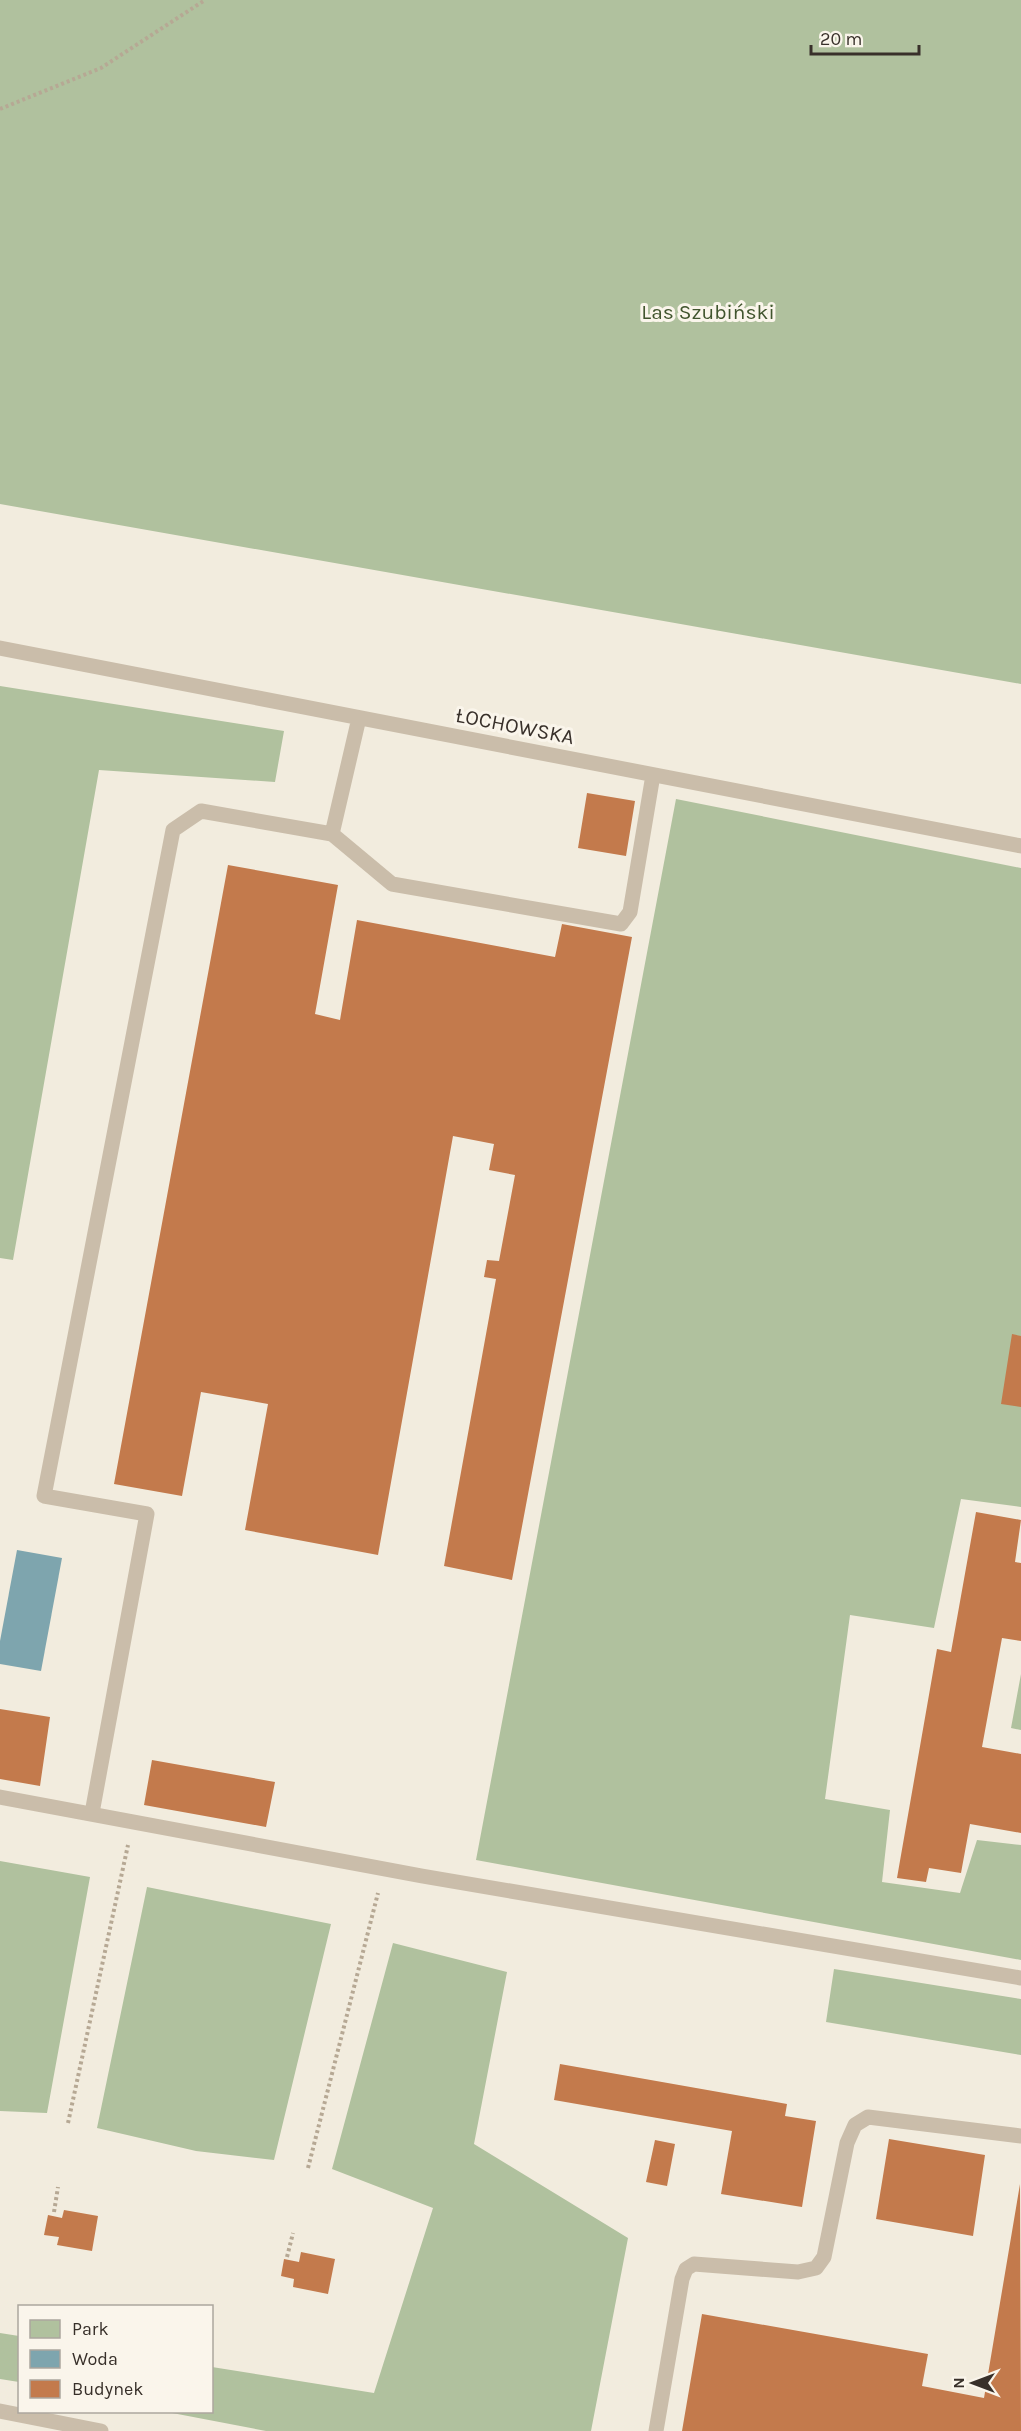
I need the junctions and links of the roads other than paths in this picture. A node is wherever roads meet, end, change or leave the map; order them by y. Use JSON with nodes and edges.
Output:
{"nodes":[{"id":1,"x":0,"y":648,"type":"edge"},
{"id":2,"x":359,"y":717,"type":"junction"},
{"id":3,"x":653,"y":775,"type":"junction"},
{"id":4,"x":332,"y":834,"type":"junction"},
{"id":5,"x":1021,"y":846,"type":"edge"},
{"id":6,"x":0,"y":1797,"type":"edge"},
{"id":7,"x":92,"y":1813,"type":"junction"},
{"id":8,"x":1021,"y":1978,"type":"edge"},
{"id":9,"x":1021,"y":2136,"type":"edge"},
{"id":10,"x":0,"y":2411,"type":"edge"},
{"id":11,"x":102,"y":2431,"type":"edge"},
{"id":12,"x":656,"y":2431,"type":"edge"}],
"edges":[{"from":1,"to":2,"type":"lane","name":"ŁOCHOWSKA"},
{"from":2,"to":3,"type":"lane","name":"ŁOCHOWSKA"},
{"from":2,"to":4,"type":"lane"},
{"from":3,"to":4,"type":"lane"},
{"from":3,"to":5,"type":"lane","name":"ŁOCHOWSKA"},
{"from":4,"to":7,"type":"lane"},
{"from":6,"to":7,"type":"lane"},
{"from":7,"to":8,"type":"lane"},
{"from":9,"to":12,"type":"lane"},
{"from":10,"to":11,"type":"lane"}]}
